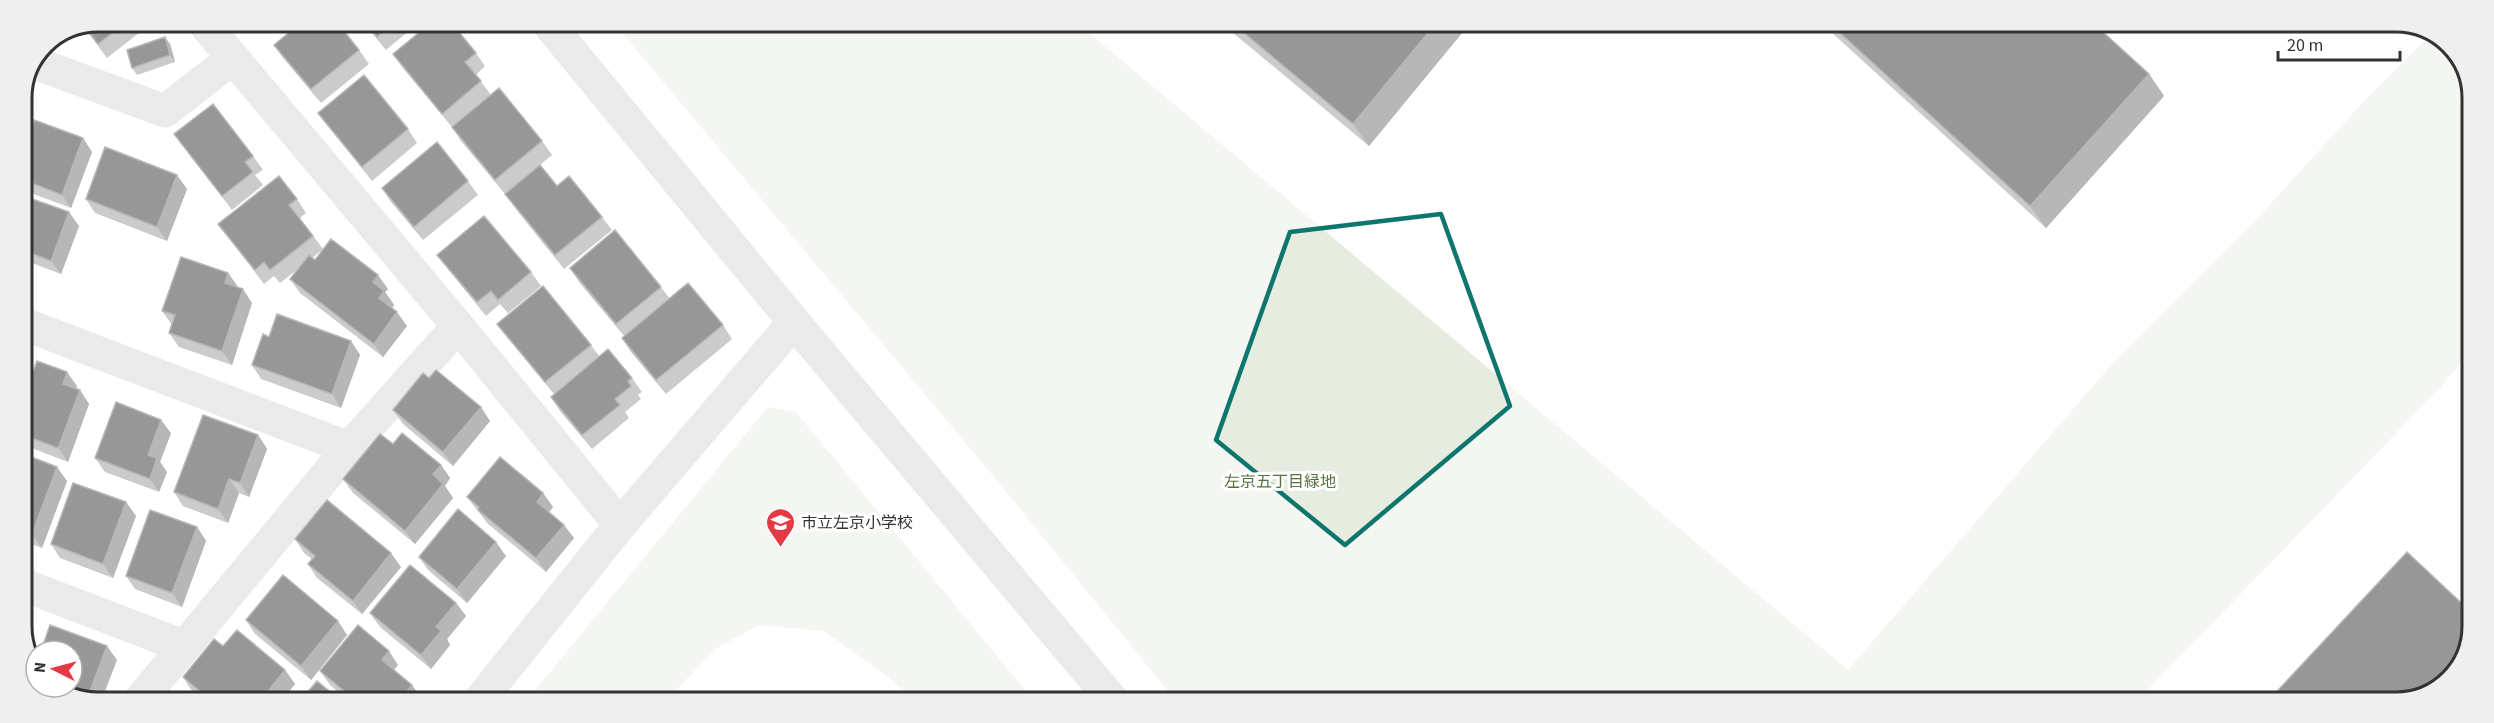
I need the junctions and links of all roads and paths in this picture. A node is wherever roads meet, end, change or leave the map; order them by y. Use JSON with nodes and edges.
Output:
{"nodes":[{"id":1,"x":210,"y":31,"type":"edge"},
{"id":2,"x":554,"y":31,"type":"edge"},
{"id":3,"x":233,"y":58,"type":"junction"},
{"id":4,"x":41,"y":65,"type":"edge"},
{"id":5,"x":794,"y":322,"type":"junction"},
{"id":6,"x":458,"y":326,"type":"junction"},
{"id":7,"x":32,"y":327,"type":"edge"},
{"id":8,"x":349,"y":448,"type":"junction"},
{"id":9,"x":620,"y":525,"type":"junction"},
{"id":10,"x":32,"y":588,"type":"edge"},
{"id":11,"x":183,"y":646,"type":"junction"},
{"id":12,"x":146,"y":692,"type":"edge"},
{"id":13,"x":486,"y":692,"type":"edge"},
{"id":14,"x":1105,"y":692,"type":"edge"}],
"edges":[{"from":1,"to":3,"type":"street"},
{"from":2,"to":5,"type":"street"},
{"from":3,"to":4,"type":"street"},
{"from":3,"to":6,"type":"street"},
{"from":5,"to":9,"type":"street"},
{"from":5,"to":14,"type":"street"},
{"from":6,"to":8,"type":"street"},
{"from":6,"to":9,"type":"street"},
{"from":7,"to":8,"type":"street"},
{"from":8,"to":11,"type":"street"},
{"from":9,"to":13,"type":"street"},
{"from":10,"to":11,"type":"street"},
{"from":11,"to":12,"type":"street"}]}
